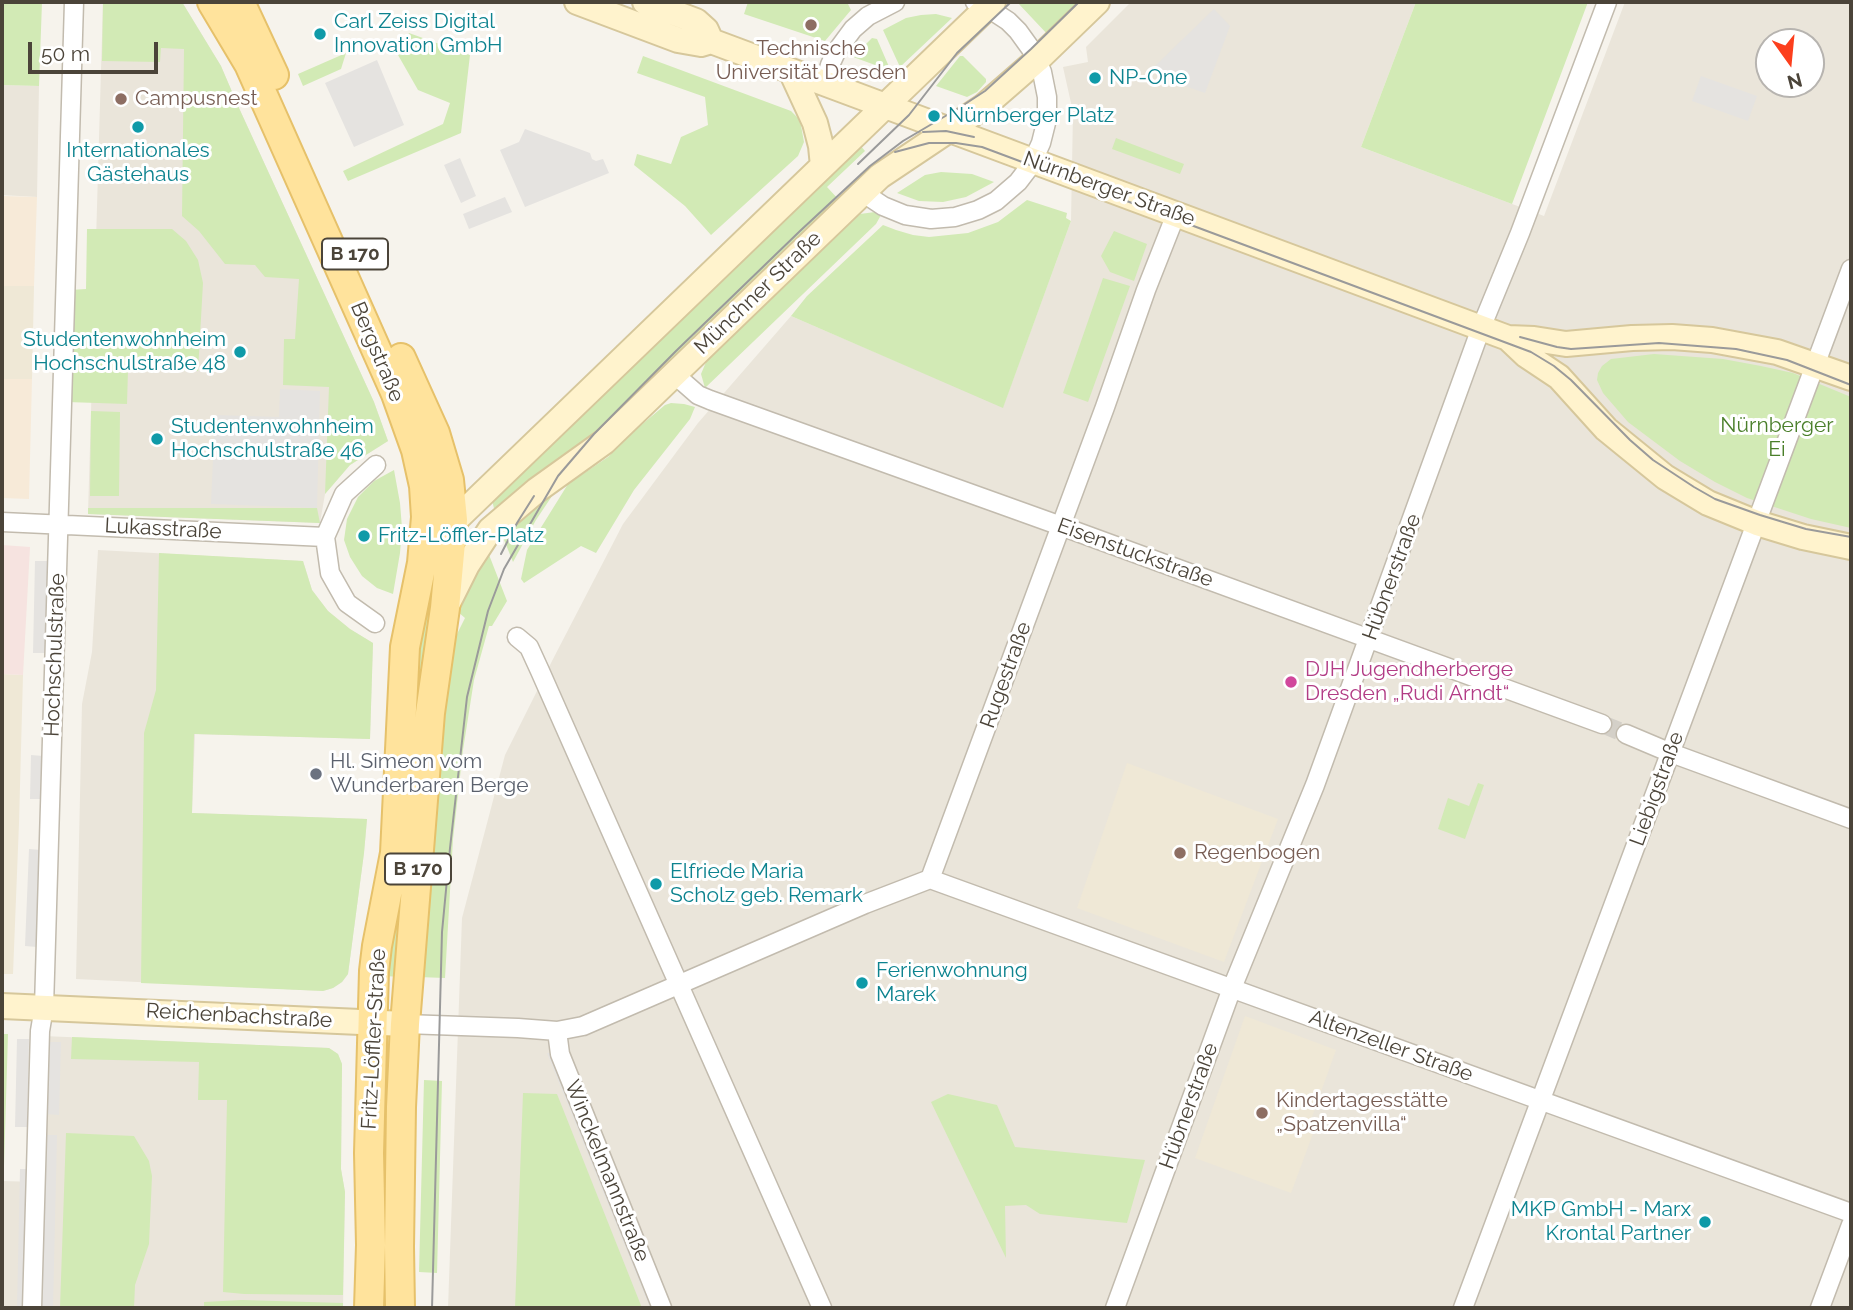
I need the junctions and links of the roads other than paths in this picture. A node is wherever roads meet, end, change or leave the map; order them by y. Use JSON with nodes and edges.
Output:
{"nodes":[{"id":1,"x":74,"y":2,"type":"edge"},
{"id":2,"x":212,"y":2,"type":"edge"},
{"id":3,"x":240,"y":2,"type":"edge"},
{"id":4,"x":577,"y":2,"type":"edge"},
{"id":5,"x":645,"y":2,"type":"edge"},
{"id":6,"x":892,"y":2,"type":"edge"},
{"id":7,"x":1097,"y":2,"type":"edge"},
{"id":8,"x":1607,"y":2,"type":"edge"},
{"id":9,"x":985,"y":4,"type":"edge"},
{"id":10,"x":711,"y":41,"type":"junction"},
{"id":11,"x":1037,"y":60,"type":"junction"},
{"id":12,"x":791,"y":71,"type":"junction"},
{"id":13,"x":825,"y":83,"type":"junction"},
{"id":14,"x":886,"y":106,"type":"junction"},
{"id":15,"x":948,"y":129,"type":"junction"},
{"id":16,"x":1033,"y":161,"type":"junction"},
{"id":17,"x":823,"y":166,"type":"junction"},
{"id":18,"x":862,"y":192,"type":"junction"},
{"id":19,"x":1176,"y":214,"type":"junction"},
{"id":20,"x":1851,"y":269,"type":"edge"},
{"id":21,"x":1481,"y":328,"type":"junction"},
{"id":22,"x":1508,"y":338,"type":"junction"},
{"id":23,"x":1599,"y":341,"type":"junction"},
{"id":24,"x":1816,"y":365,"type":"junction"},
{"id":25,"x":674,"y":374,"type":"junction"},
{"id":26,"x":1851,"y":379,"type":"edge"},
{"id":27,"x":1576,"y":396,"type":"junction"},
{"id":28,"x":376,"y":465,"type":"dead end"},
{"id":29,"x":453,"y":520,"type":"junction"},
{"id":30,"x":2,"y":522,"type":"edge"},
{"id":31,"x":1757,"y":523,"type":"junction"},
{"id":32,"x":59,"y":524,"type":"junction"},
{"id":33,"x":1061,"y":526,"type":"junction"},
{"id":34,"x":325,"y":537,"type":"junction"},
{"id":35,"x":1851,"y":547,"type":"edge"},
{"id":36,"x":422,"y":563,"type":"junction"},
{"id":37,"x":445,"y":608,"type":"junction"},
{"id":38,"x":375,"y":623,"type":"dead end"},
{"id":39,"x":517,"y":637,"type":"dead end"},
{"id":40,"x":1370,"y":638,"type":"junction"},
{"id":41,"x":1602,"y":724,"type":"tunnel mouth"},
{"id":42,"x":1626,"y":734,"type":"tunnel mouth"},
{"id":43,"x":1671,"y":753,"type":"junction"},
{"id":44,"x":1851,"y":819,"type":"edge"},
{"id":45,"x":930,"y":878,"type":"junction"},
{"id":46,"x":678,"y":985,"type":"junction"},
{"id":47,"x":1232,"y":988,"type":"junction"},
{"id":48,"x":2,"y":1006,"type":"edge"},
{"id":49,"x":44,"y":1007,"type":"junction"},
{"id":50,"x":372,"y":1022,"type":"junction"},
{"id":51,"x":405,"y":1024,"type":"junction"},
{"id":52,"x":557,"y":1031,"type":"junction"},
{"id":53,"x":1541,"y":1100,"type":"junction"},
{"id":54,"x":1851,"y":1213,"type":"edge"},
{"id":55,"x":1851,"y":1225,"type":"edge"},
{"id":56,"x":33,"y":1308,"type":"edge"},
{"id":57,"x":369,"y":1308,"type":"edge"},
{"id":58,"x":400,"y":1308,"type":"edge"},
{"id":59,"x":662,"y":1308,"type":"edge"},
{"id":60,"x":822,"y":1308,"type":"edge"},
{"id":61,"x":1115,"y":1308,"type":"edge"},
{"id":62,"x":1463,"y":1308,"type":"edge"},
{"id":63,"x":1820,"y":1308,"type":"edge"}],
"edges":[{"from":1,"to":32,"type":"street","name":"Hochschulstraße"},
{"from":2,"to":36,"type":"main road","name":"Bergstraße","number":"B 170"},
{"from":3,"to":29,"type":"main road","number":"B 170"},
{"from":4,"to":10,"type":"main road","name":"Nürnberger Straße"},
{"from":5,"to":10,"type":"main road","name":"Nürnberger Straße"},
{"from":6,"to":13,"type":"street"},
{"from":7,"to":11,"type":"main road","name":"Münchner Straße"},
{"from":8,"to":21,"type":"street","name":"Hübnerstraße"},
{"from":9,"to":11,"type":"street"},
{"from":9,"to":14,"type":"main road"},
{"from":10,"to":12,"type":"main road","name":"Nürnberger Straße"},
{"from":11,"to":15,"type":"main road","name":"Münchner Straße"},
{"from":11,"to":16,"type":"street"},
{"from":12,"to":13,"type":"main road","name":"Nürnberger Straße"},
{"from":12,"to":17,"type":"main road"},
{"from":13,"to":14,"type":"main road","name":"Nürnberger Straße"},
{"from":14,"to":15,"type":"main road","name":"Nürnberger Straße"},
{"from":14,"to":17,"type":"main road"},
{"from":15,"to":16,"type":"main road","name":"Nürnberger Straße"},
{"from":15,"to":18,"type":"main road","name":"Münchner Straße"},
{"from":16,"to":18,"type":"street"},
{"from":16,"to":19,"type":"main road","name":"Nürnberger Straße"},
{"from":17,"to":29,"type":"main road"},
{"from":18,"to":25,"type":"main road","name":"Münchner Straße"},
{"from":19,"to":21,"type":"main road","name":"Nürnberger Straße"},
{"from":19,"to":33,"type":"street","name":"Rugestraße"},
{"from":20,"to":24,"type":"street","name":"Liebigstraße"},
{"from":21,"to":22,"type":"main road","name":"Nürnberger Straße"},
{"from":21,"to":40,"type":"street","name":"Hübnerstraße"},
{"from":22,"to":23,"type":"main road","name":"Nürnberger Straße"},
{"from":22,"to":27,"type":"main road","name":"Nürnberger Straße"},
{"from":23,"to":24,"type":"main road","name":"Nürnberger Straße"},
{"from":23,"to":27,"type":"main road"},
{"from":24,"to":26,"type":"main road","name":"Nürnberger Straße"},
{"from":24,"to":31,"type":"street","name":"Liebigstraße"},
{"from":25,"to":33,"type":"street","name":"Eisenstuckstraße"},
{"from":25,"to":37,"type":"main road","name":"Münchner Straße"},
{"from":27,"to":31,"type":"main road","name":"Nürnberger Straße"},
{"from":28,"to":34,"type":"street"},
{"from":29,"to":36,"type":"main road"},
{"from":29,"to":37,"type":"main road","number":"B 170"},
{"from":30,"to":32,"type":"street","name":"Lukasstraße"},
{"from":31,"to":35,"type":"main road","name":"Nürnberger Straße"},
{"from":31,"to":43,"type":"street","name":"Liebigstraße"},
{"from":32,"to":34,"type":"street","name":"Lukasstraße"},
{"from":32,"to":49,"type":"street","name":"Hochschulstraße"},
{"from":33,"to":40,"type":"street","name":"Eisenstuckstraße"},
{"from":33,"to":45,"type":"street","name":"Rugestraße"},
{"from":34,"to":38,"type":"street"},
{"from":36,"to":50,"type":"main road","name":"Fritz-Löffler-Straße","number":"B 170"},
{"from":37,"to":51,"type":"main road","name":"Fritz-Löffler-Straße","number":"B 170"},
{"from":39,"to":46,"type":"street"},
{"from":40,"to":41,"type":"street","name":"Eisenstuckstraße"},
{"from":40,"to":47,"type":"street","name":"Hübnerstraße"},
{"from":42,"to":43,"type":"street"},
{"from":43,"to":44,"type":"street"},
{"from":43,"to":53,"type":"street","name":"Liebigstraße"},
{"from":45,"to":46,"type":"street"},
{"from":45,"to":47,"type":"street","name":"Altenzeller Straße"},
{"from":46,"to":52,"type":"street","name":"Reichenbachstraße"},
{"from":46,"to":60,"type":"street"},
{"from":47,"to":53,"type":"street","name":"Altenzeller Straße"},
{"from":47,"to":61,"type":"street","name":"Hübnerstraße"},
{"from":48,"to":49,"type":"main road","name":"Reichenbachstraße"},
{"from":49,"to":50,"type":"main road","name":"Reichenbachstraße"},
{"from":49,"to":56,"type":"street","name":"Hochschulstraße"},
{"from":50,"to":51,"type":"main road","name":"Reichenbachstraße"},
{"from":50,"to":57,"type":"main road","name":"Fritz-Löffler-Straße","number":"B 170"},
{"from":51,"to":52,"type":"street","name":"Reichenbachstraße"},
{"from":51,"to":58,"type":"main road","name":"Fritz-Löffler-Straße","number":"B 170"},
{"from":52,"to":59,"type":"street","name":"Winckelmannstraße"},
{"from":53,"to":54,"type":"street","name":"Altenzeller Straße"},
{"from":53,"to":62,"type":"street","name":"Liebigstraße"},
{"from":55,"to":63,"type":"street"}]}
